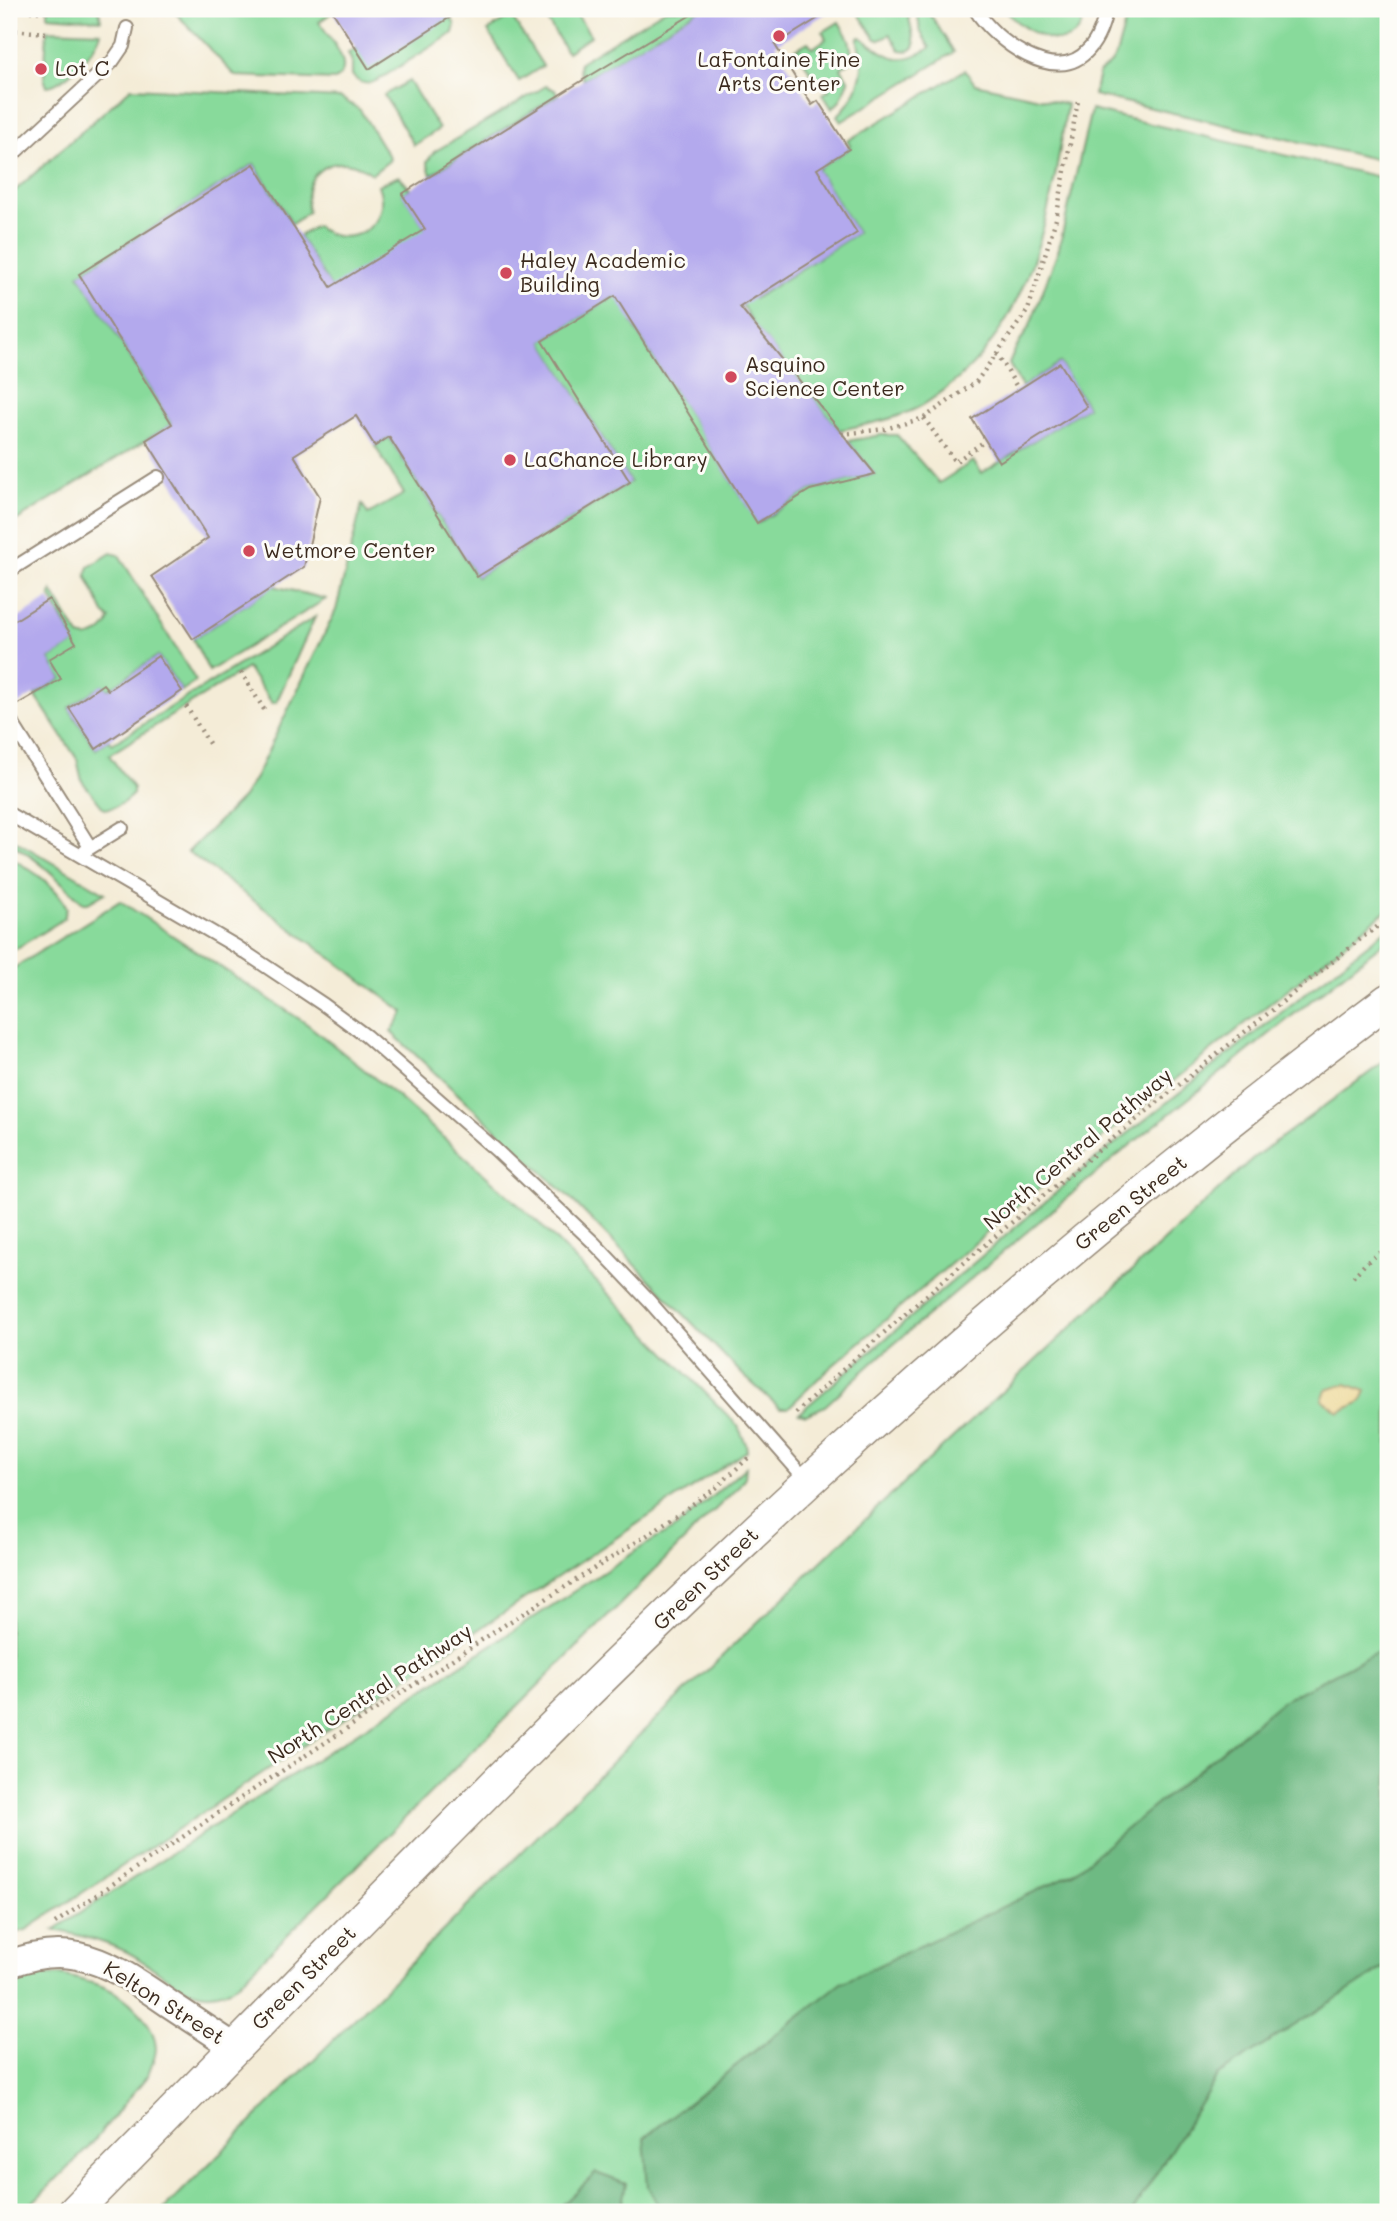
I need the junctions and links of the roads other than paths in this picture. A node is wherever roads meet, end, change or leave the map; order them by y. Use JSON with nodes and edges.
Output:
{"nodes":[{"id":1,"x":975,"y":9,"type":"edge"},
{"id":2,"x":1105,"y":9,"type":"edge"},
{"id":3,"x":127,"y":28,"type":"dead end"},
{"id":4,"x":9,"y":158,"type":"edge"},
{"id":5,"x":158,"y":477,"type":"dead end"},
{"id":6,"x":9,"y":571,"type":"edge"},
{"id":7,"x":9,"y":718,"type":"edge"},
{"id":8,"x":9,"y":814,"type":"edge"},
{"id":9,"x":122,"y":828,"type":"dead end"},
{"id":10,"x":90,"y":847,"type":"junction"},
{"id":11,"x":78,"y":855,"type":"junction"},
{"id":12,"x":1388,"y":1000,"type":"edge"},
{"id":13,"x":808,"y":1482,"type":"junction"},
{"id":14,"x":9,"y":1964,"type":"edge"},
{"id":15,"x":236,"y":2048,"type":"junction"},
{"id":16,"x":74,"y":2212,"type":"edge"}],
"edges":[{"from":1,"to":2,"type":"lane"},
{"from":3,"to":4,"type":"lane"},
{"from":5,"to":6,"type":"lane"},
{"from":7,"to":10,"type":"lane"},
{"from":8,"to":11,"type":"lane"},
{"from":9,"to":10,"type":"lane"},
{"from":10,"to":11,"type":"lane"},
{"from":11,"to":13,"type":"lane"},
{"from":12,"to":13,"type":"street","name":"Green Street"},
{"from":13,"to":15,"type":"street","name":"Green Street"},
{"from":14,"to":15,"type":"street","name":"Kelton Street"},
{"from":15,"to":16,"type":"street","name":"Green Street"}]}
